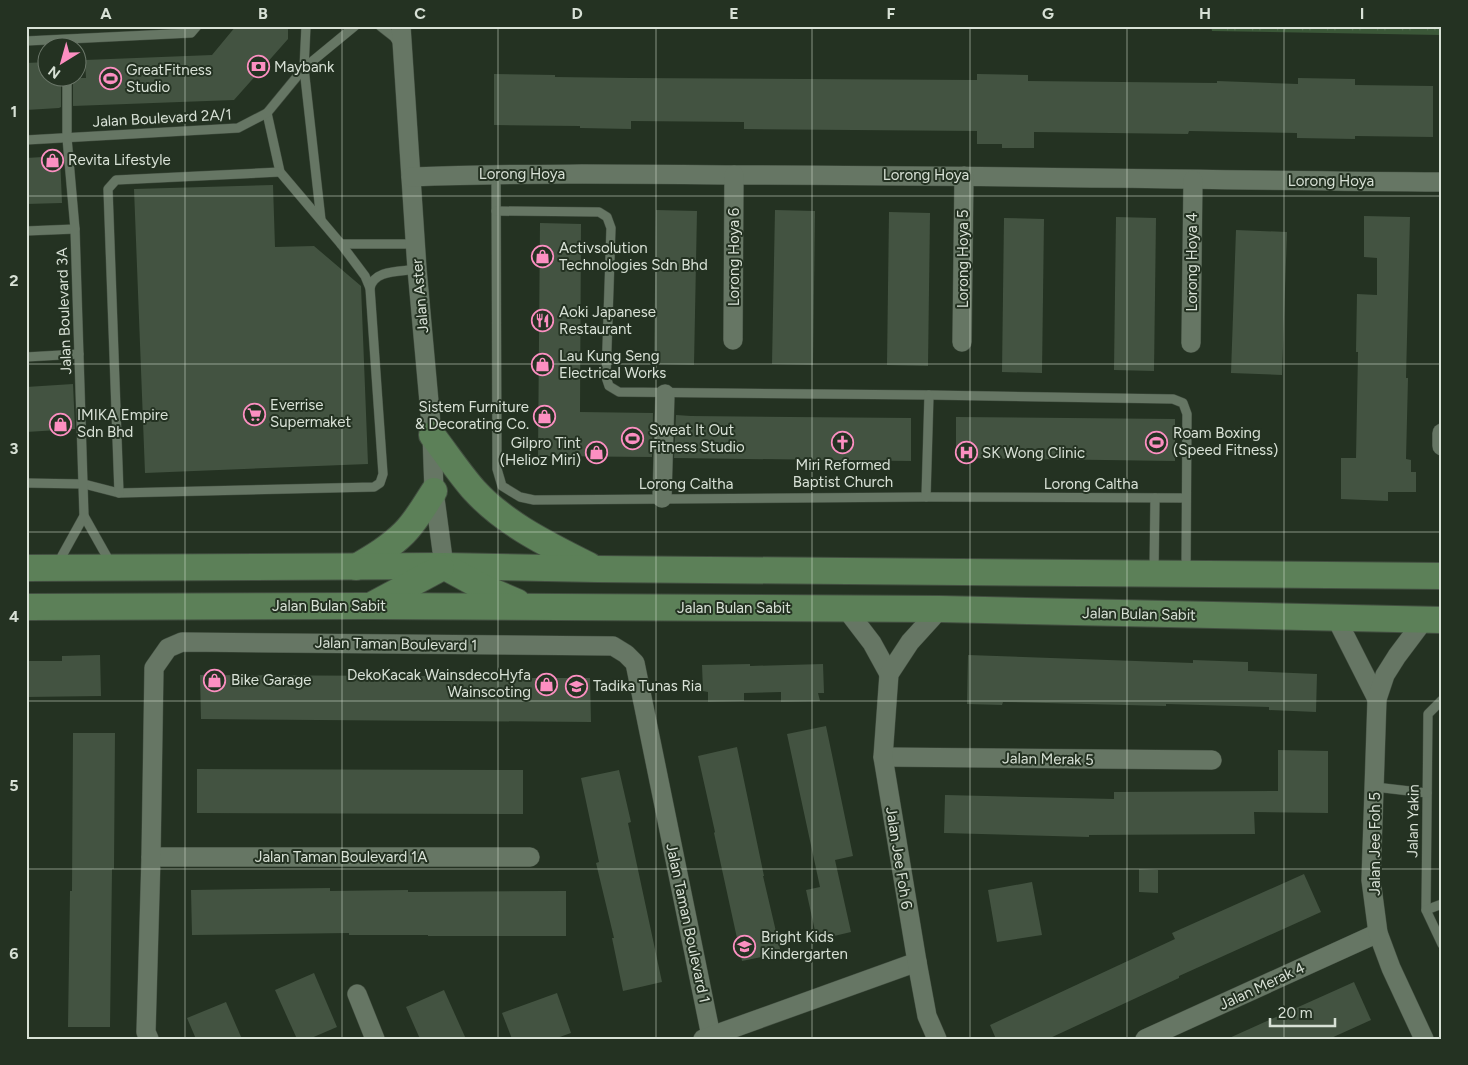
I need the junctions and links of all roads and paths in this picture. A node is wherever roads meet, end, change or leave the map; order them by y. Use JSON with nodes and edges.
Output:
{"nodes":[{"id":1,"x":197,"y":26,"type":"edge"},
{"id":2,"x":306,"y":26,"type":"edge"},
{"id":3,"x":355,"y":26,"type":"edge"},
{"id":4,"x":380,"y":26,"type":"edge"},
{"id":5,"x":401,"y":26,"type":"edge"},
{"id":6,"x":88,"y":41,"type":"edge"},
{"id":7,"x":402,"y":50,"type":"junction"},
{"id":8,"x":304,"y":68,"type":"junction"},
{"id":9,"x":67,"y":88,"type":"edge"},
{"id":10,"x":267,"y":113,"type":"junction"},
{"id":11,"x":68,"y":138,"type":"junction"},
{"id":12,"x":26,"y":140,"type":"edge"},
{"id":13,"x":280,"y":172,"type":"junction"},
{"id":14,"x":496,"y":174,"type":"junction"},
{"id":15,"x":734,"y":175,"type":"junction"},
{"id":16,"x":964,"y":176,"type":"junction"},
{"id":17,"x":411,"y":177,"type":"junction"},
{"id":18,"x":1192,"y":180,"type":"junction"},
{"id":19,"x":1442,"y":182,"type":"edge"},
{"id":20,"x":496,"y":211,"type":"junction"},
{"id":21,"x":321,"y":220,"type":"junction"},
{"id":22,"x":75,"y":229,"type":"junction"},
{"id":23,"x":26,"y":231,"type":"edge"},
{"id":24,"x":341,"y":244,"type":"junction"},
{"id":25,"x":416,"y":244,"type":"junction"},
{"id":26,"x":417,"y":270,"type":"junction"},
{"id":27,"x":370,"y":288,"type":"junction"},
{"id":28,"x":733,"y":340,"type":"dead end"},
{"id":29,"x":962,"y":342,"type":"dead end"},
{"id":30,"x":1191,"y":344,"type":"dead end"},
{"id":31,"x":79,"y":354,"type":"junction"},
{"id":32,"x":26,"y":357,"type":"edge"},
{"id":33,"x":665,"y":394,"type":"junction"},
{"id":34,"x":929,"y":395,"type":"junction"},
{"id":35,"x":1442,"y":433,"type":"edge"},
{"id":36,"x":432,"y":435,"type":"junction"},
{"id":37,"x":1442,"y":446,"type":"edge"},
{"id":38,"x":26,"y":483,"type":"edge"},
{"id":39,"x":84,"y":484,"type":"junction"},
{"id":40,"x":434,"y":491,"type":"junction"},
{"id":41,"x":119,"y":493,"type":"junction"},
{"id":42,"x":926,"y":497,"type":"junction"},
{"id":43,"x":662,"y":498,"type":"junction"},
{"id":44,"x":1155,"y":498,"type":"junction"},
{"id":45,"x":1186,"y":498,"type":"junction"},
{"id":46,"x":84,"y":516,"type":"junction"},
{"id":47,"x":444,"y":566,"type":"junction"},
{"id":48,"x":26,"y":568,"type":"edge"},
{"id":49,"x":55,"y":568,"type":"junction"},
{"id":50,"x":114,"y":568,"type":"junction"},
{"id":51,"x":356,"y":568,"type":"junction"},
{"id":52,"x":597,"y":569,"type":"junction"},
{"id":53,"x":1154,"y":573,"type":"junction"},
{"id":54,"x":1186,"y":573,"type":"junction"},
{"id":55,"x":1442,"y":576,"type":"edge"},
{"id":56,"x":370,"y":606,"type":"junction"},
{"id":57,"x":26,"y":607,"type":"edge"},
{"id":58,"x":536,"y":607,"type":"junction"},
{"id":59,"x":846,"y":609,"type":"junction"},
{"id":60,"x":940,"y":609,"type":"junction"},
{"id":61,"x":1336,"y":618,"type":"junction"},
{"id":62,"x":1433,"y":620,"type":"edge"},
{"id":63,"x":888,"y":674,"type":"junction"},
{"id":64,"x":1377,"y":699,"type":"junction"},
{"id":65,"x":1442,"y":700,"type":"edge"},
{"id":66,"x":883,"y":757,"type":"junction"},
{"id":67,"x":1212,"y":760,"type":"dead end"},
{"id":68,"x":1375,"y":787,"type":"junction"},
{"id":69,"x":1427,"y":793,"type":"junction"},
{"id":70,"x":151,"y":856,"type":"junction"},
{"id":71,"x":530,"y":857,"type":"dead end"},
{"id":72,"x":1442,"y":904,"type":"edge"},
{"id":73,"x":1426,"y":910,"type":"junction"},
{"id":74,"x":1378,"y":933,"type":"junction"},
{"id":75,"x":1442,"y":944,"type":"edge"},
{"id":76,"x":917,"y":962,"type":"junction"},
{"id":77,"x":357,"y":994,"type":"dead end"},
{"id":78,"x":707,"y":1037,"type":"edge"},
{"id":79,"x":149,"y":1039,"type":"edge"},
{"id":80,"x":375,"y":1039,"type":"edge"},
{"id":81,"x":937,"y":1039,"type":"edge"},
{"id":82,"x":1145,"y":1039,"type":"edge"},
{"id":83,"x":1424,"y":1039,"type":"edge"}],
"edges":[{"from":1,"to":6,"type":"lane"},
{"from":2,"to":8,"type":"lane"},
{"from":3,"to":8,"type":"lane","name":"Jalan Boulevard 2A/1"},
{"from":4,"to":7,"type":"lane"},
{"from":5,"to":7,"type":"street","name":"Jalan Aster"},
{"from":7,"to":17,"type":"street","name":"Jalan Aster"},
{"from":8,"to":10,"type":"lane","name":"Jalan Boulevard 2A/1"},
{"from":8,"to":21,"type":"lane"},
{"from":9,"to":11,"type":"lane","name":"Jalan Boulevard 3A"},
{"from":10,"to":11,"type":"lane","name":"Jalan Boulevard 2A/1"},
{"from":10,"to":13,"type":"lane"},
{"from":11,"to":12,"type":"lane","name":"Jalan Boulevard 2A/1"},
{"from":11,"to":22,"type":"lane","name":"Jalan Boulevard 3A"},
{"from":13,"to":21,"type":"lane"},
{"from":13,"to":41,"type":"lane"},
{"from":14,"to":15,"type":"street","name":"Lorong Hoya"},
{"from":14,"to":17,"type":"street","name":"Lorong Hoya"},
{"from":14,"to":20,"type":"lane","name":"Lorong Caltha"},
{"from":15,"to":16,"type":"street","name":"Lorong Hoya"},
{"from":15,"to":28,"type":"street","name":"Lorong Hoya 6"},
{"from":16,"to":18,"type":"street","name":"Lorong Hoya"},
{"from":16,"to":29,"type":"street","name":"Lorong Hoya 5"},
{"from":17,"to":25,"type":"street","name":"Jalan Aster"},
{"from":18,"to":19,"type":"street","name":"Lorong Hoya"},
{"from":18,"to":30,"type":"street","name":"Lorong Hoya 4"},
{"from":20,"to":33,"type":"lane"},
{"from":20,"to":43,"type":"lane","name":"Lorong Caltha"},
{"from":21,"to":24,"type":"lane"},
{"from":22,"to":23,"type":"lane"},
{"from":22,"to":31,"type":"lane","name":"Jalan Boulevard 3A"},
{"from":24,"to":25,"type":"lane"},
{"from":24,"to":27,"type":"lane"},
{"from":25,"to":26,"type":"street","name":"Jalan Aster"},
{"from":26,"to":27,"type":"lane"},
{"from":26,"to":36,"type":"street","name":"Jalan Aster"},
{"from":27,"to":41,"type":"lane"},
{"from":31,"to":32,"type":"lane"},
{"from":31,"to":39,"type":"lane","name":"Jalan Boulevard 3A"},
{"from":33,"to":34,"type":"lane"},
{"from":33,"to":43,"type":"street"},
{"from":34,"to":42,"type":"lane"},
{"from":34,"to":45,"type":"lane"},
{"from":35,"to":37,"type":"street"},
{"from":36,"to":40,"type":"street","name":"Jalan Aster"},
{"from":36,"to":52,"type":"main road"},
{"from":38,"to":39,"type":"lane"},
{"from":39,"to":41,"type":"lane"},
{"from":39,"to":46,"type":"lane","name":"Jalan Boulevard 3A"},
{"from":40,"to":47,"type":"street","name":"Jalan Aster"},
{"from":40,"to":51,"type":"main road"},
{"from":42,"to":43,"type":"lane","name":"Lorong Caltha"},
{"from":42,"to":44,"type":"lane","name":"Lorong Caltha"},
{"from":44,"to":45,"type":"lane","name":"Lorong Caltha"},
{"from":44,"to":53,"type":"lane"},
{"from":45,"to":54,"type":"lane"},
{"from":46,"to":49,"type":"lane"},
{"from":46,"to":50,"type":"lane"},
{"from":47,"to":51,"type":"main road"},
{"from":47,"to":52,"type":"main road"},
{"from":47,"to":56,"type":"main road"},
{"from":47,"to":58,"type":"main road"},
{"from":48,"to":49,"type":"main road"},
{"from":49,"to":50,"type":"main road"},
{"from":50,"to":51,"type":"main road"},
{"from":52,"to":53,"type":"main road"},
{"from":53,"to":54,"type":"main road"},
{"from":54,"to":55,"type":"main road"},
{"from":56,"to":57,"type":"main road","name":"Jalan Bulan Sabit"},
{"from":56,"to":58,"type":"main road","name":"Jalan Bulan Sabit"},
{"from":58,"to":59,"type":"main road","name":"Jalan Bulan Sabit"},
{"from":59,"to":60,"type":"main road","name":"Jalan Bulan Sabit"},
{"from":59,"to":63,"type":"street"},
{"from":60,"to":61,"type":"main road","name":"Jalan Bulan Sabit"},
{"from":60,"to":63,"type":"street"},
{"from":61,"to":62,"type":"main road","name":"Jalan Bulan Sabit"},
{"from":61,"to":64,"type":"street","name":"Jalan Jee Foh 5"},
{"from":62,"to":64,"type":"street","name":"Jalan Jee Foh 5"},
{"from":63,"to":66,"type":"street","name":"Jalan Jee Foh 6"},
{"from":64,"to":68,"type":"street","name":"Jalan Jee Foh 5"},
{"from":65,"to":69,"type":"lane","name":"Jalan Yakin"},
{"from":66,"to":67,"type":"street","name":"Jalan Merak 5"},
{"from":66,"to":76,"type":"street","name":"Jalan Jee Foh 6"},
{"from":68,"to":69,"type":"lane"},
{"from":68,"to":74,"type":"street","name":"Jalan Jee Foh 5"},
{"from":69,"to":73,"type":"lane","name":"Jalan Yakin"},
{"from":70,"to":71,"type":"street","name":"Jalan Taman Boulevard 1A"},
{"from":70,"to":78,"type":"street","name":"Jalan Taman Boulevard 1"},
{"from":70,"to":79,"type":"street","name":"Jalan Taman Boulevard 1"},
{"from":72,"to":73,"type":"lane"},
{"from":73,"to":75,"type":"lane","name":"Jalan Yakin"},
{"from":74,"to":82,"type":"street","name":"Jalan Merak 4"},
{"from":74,"to":83,"type":"street","name":"Jalan Jee Foh 5"},
{"from":76,"to":78,"type":"street"},
{"from":76,"to":81,"type":"street","name":"Jalan Jee Foh 6"},
{"from":77,"to":80,"type":"street"}]}
